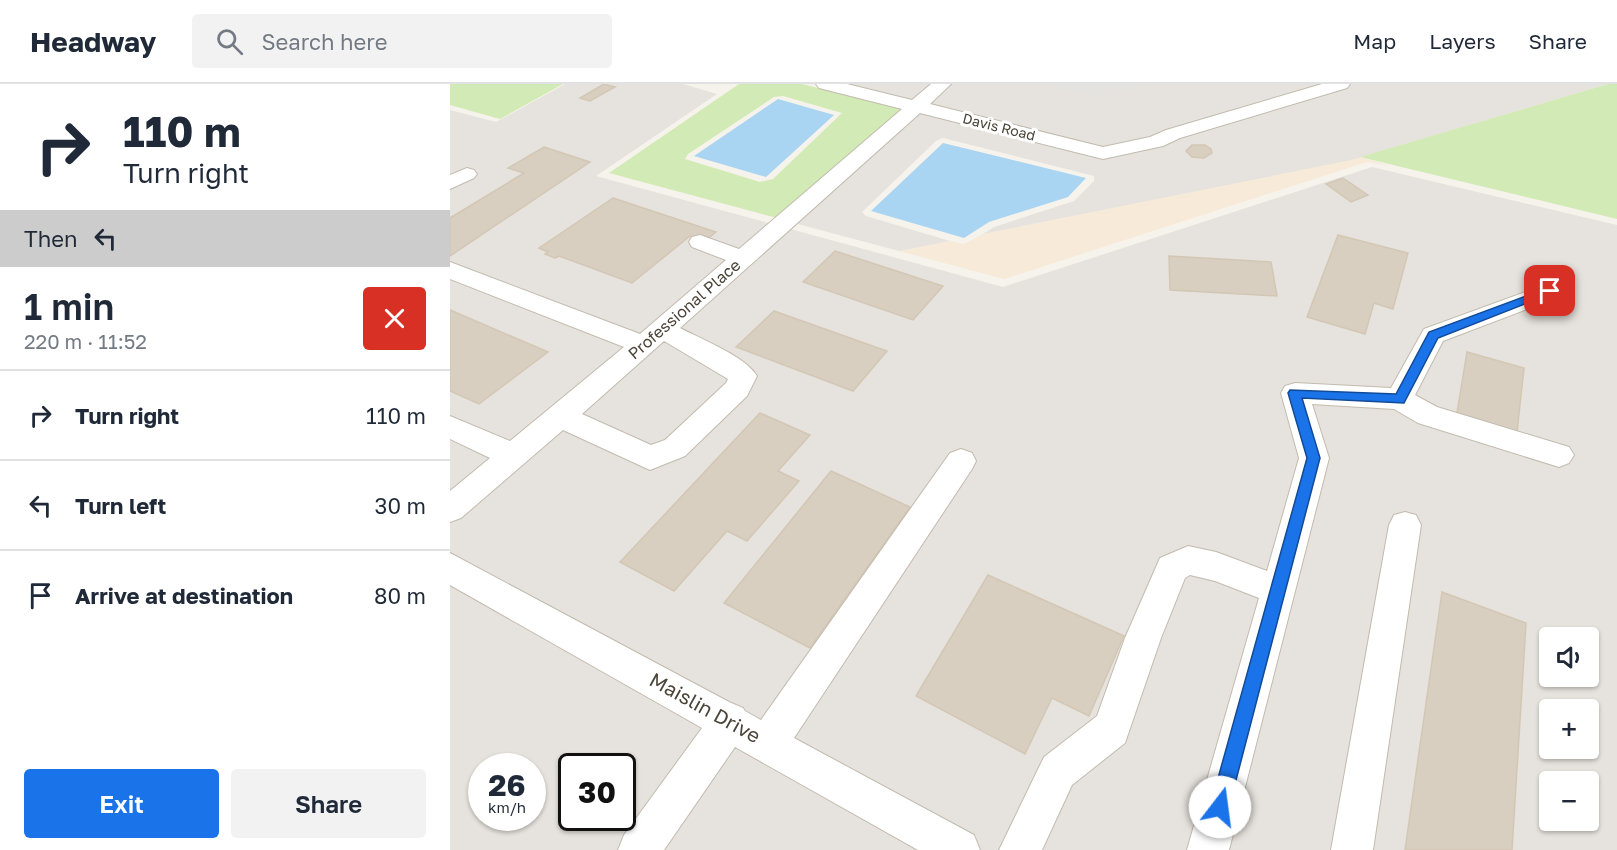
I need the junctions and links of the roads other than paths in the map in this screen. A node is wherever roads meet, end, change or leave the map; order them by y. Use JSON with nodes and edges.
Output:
{"nodes":[{"id":1,"x":825,"y":84,"type":"edge"},
{"id":2,"x":942,"y":84,"type":"edge"},
{"id":3,"x":1341,"y":84,"type":"edge"},
{"id":4,"x":916,"y":106,"type":"junction"},
{"id":5,"x":700,"y":242,"type":"dead end"},
{"id":6,"x":742,"y":258,"type":"junction"},
{"id":7,"x":450,"y":270,"type":"edge"},
{"id":8,"x":1550,"y":291,"type":"dead end"},
{"id":9,"x":653,"y":337,"type":"junction"},
{"id":10,"x":1399,"y":399,"type":"junction"},
{"id":11,"x":560,"y":416,"type":"junction"},
{"id":12,"x":450,"y":427,"type":"edge"},
{"id":13,"x":513,"y":455,"type":"junction"},
{"id":14,"x":1559,"y":455,"type":"dead end"},
{"id":15,"x":961,"y":461,"type":"dead end"},
{"id":16,"x":450,"y":509,"type":"edge"},
{"id":17,"x":1405,"y":525,"type":"dead end"},
{"id":18,"x":450,"y":568,"type":"edge"},
{"id":19,"x":1278,"y":590,"type":"junction"},
{"id":20,"x":730,"y":721,"type":"junction"},
{"id":21,"x":768,"y":742,"type":"junction"},
{"id":22,"x":639,"y":850,"type":"edge"},
{"id":23,"x":959,"y":850,"type":"edge"},
{"id":24,"x":1020,"y":850,"type":"edge"},
{"id":25,"x":1208,"y":850,"type":"edge"},
{"id":26,"x":1352,"y":850,"type":"edge"}],
"edges":[{"from":1,"to":4,"type":"street","name":"Davis Road"},
{"from":2,"to":4,"type":"street","name":"Professional Place"},
{"from":3,"to":4,"type":"street","name":"Davis Road"},
{"from":4,"to":6,"type":"street","name":"Professional Place"},
{"from":5,"to":6,"type":"street"},
{"from":6,"to":9,"type":"street","name":"Professional Place"},
{"from":7,"to":9,"type":"street"},
{"from":8,"to":10,"type":"street"},
{"from":9,"to":11,"type":"street","name":"Professional Place"},
{"from":9,"to":11,"type":"street"},
{"from":10,"to":14,"type":"street"},
{"from":10,"to":19,"type":"street"},
{"from":11,"to":13,"type":"street","name":"Professional Place"},
{"from":12,"to":13,"type":"street"},
{"from":13,"to":16,"type":"street","name":"Professional Place"},
{"from":15,"to":21,"type":"street"},
{"from":17,"to":26,"type":"street"},
{"from":18,"to":20,"type":"street","name":"Maislin Drive"},
{"from":19,"to":24,"type":"street"},
{"from":19,"to":25,"type":"street"},
{"from":20,"to":21,"type":"street","name":"Maislin Drive"},
{"from":20,"to":22,"type":"street"},
{"from":21,"to":23,"type":"street","name":"Maislin Drive"}]}
